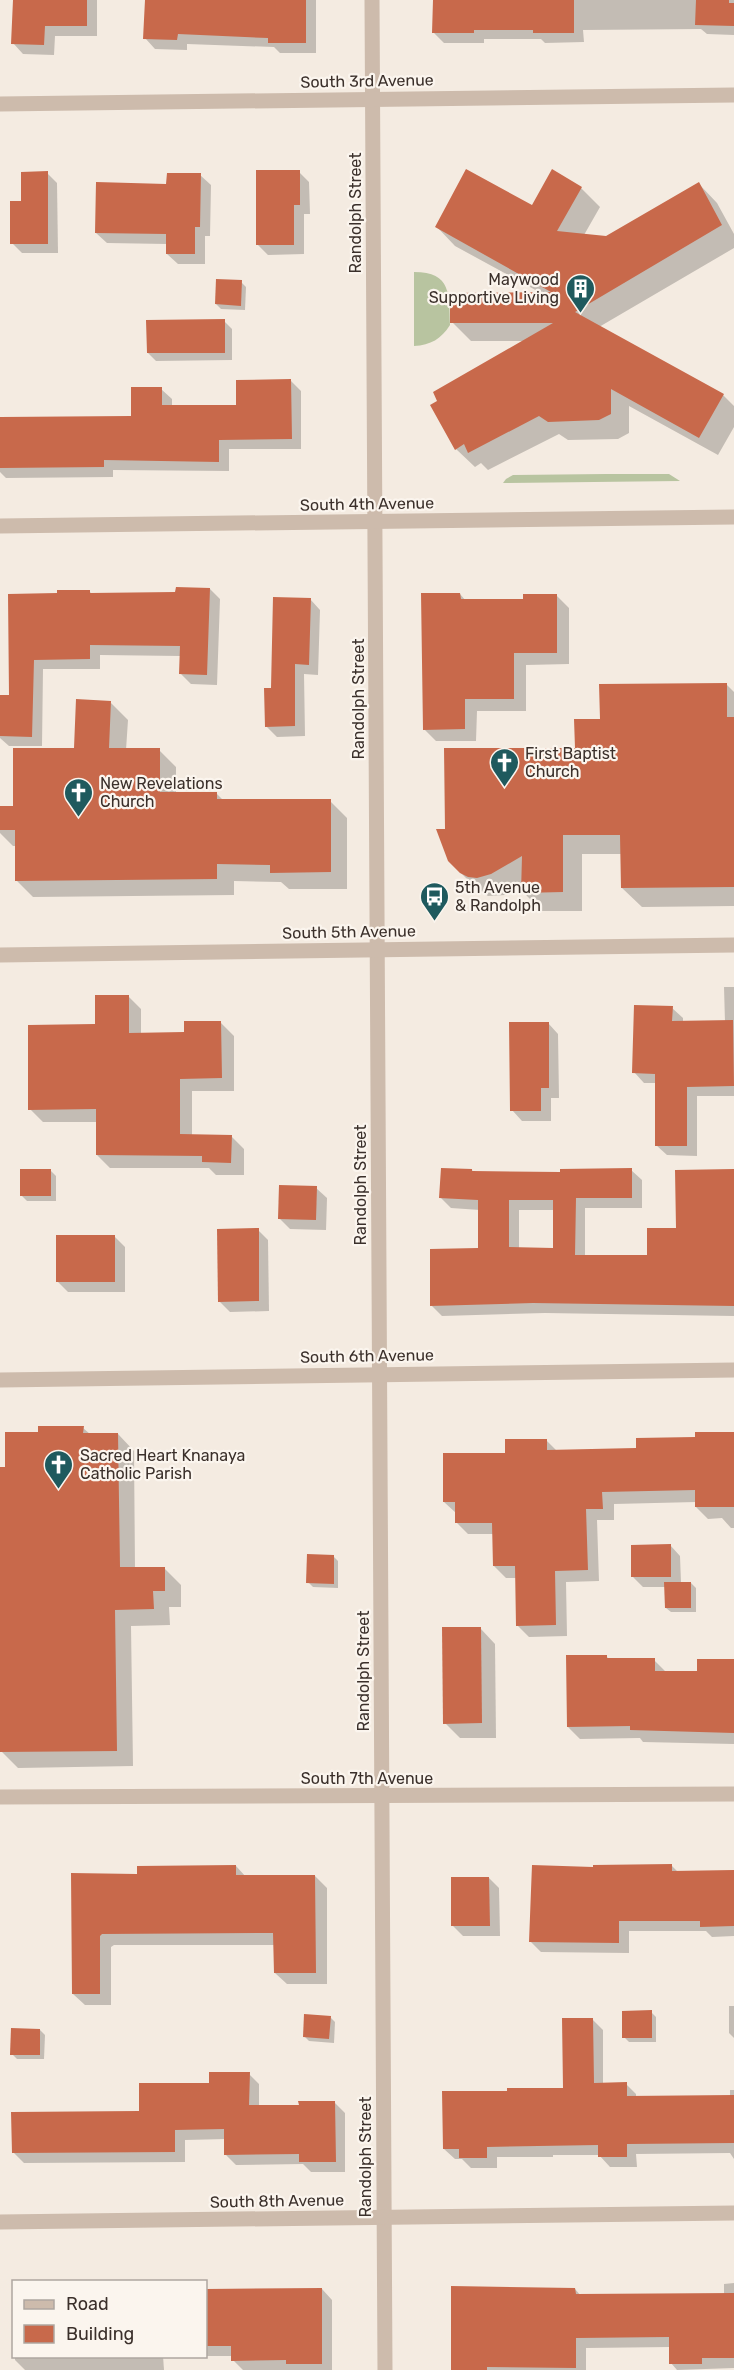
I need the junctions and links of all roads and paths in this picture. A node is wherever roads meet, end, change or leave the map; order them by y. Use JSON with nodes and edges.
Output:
{"nodes":[{"id":1,"x":372,"y":0,"type":"edge"},
{"id":2,"x":734,"y":94,"type":"edge"},
{"id":3,"x":373,"y":99,"type":"junction"},
{"id":4,"x":0,"y":104,"type":"edge"},
{"id":5,"x":734,"y":518,"type":"edge"},
{"id":6,"x":375,"y":522,"type":"junction"},
{"id":7,"x":0,"y":526,"type":"edge"},
{"id":8,"x":734,"y":945,"type":"edge"},
{"id":9,"x":377,"y":950,"type":"junction"},
{"id":10,"x":0,"y":955,"type":"edge"},
{"id":11,"x":734,"y":1370,"type":"edge"},
{"id":12,"x":379,"y":1374,"type":"junction"},
{"id":13,"x":0,"y":1380,"type":"edge"},
{"id":14,"x":734,"y":1794,"type":"edge"},
{"id":15,"x":381,"y":1796,"type":"junction"},
{"id":16,"x":0,"y":1797,"type":"edge"},
{"id":17,"x":734,"y":2213,"type":"edge"},
{"id":18,"x":384,"y":2217,"type":"junction"},
{"id":19,"x":0,"y":2222,"type":"edge"},
{"id":20,"x":385,"y":2370,"type":"edge"}],
"edges":[{"from":1,"to":3,"type":"street","name":"Randolph Street"},
{"from":2,"to":3,"type":"street","name":"South 3rd Avenue"},
{"from":3,"to":4,"type":"street","name":"South 3rd Avenue"},
{"from":3,"to":6,"type":"street","name":"Randolph Street"},
{"from":5,"to":6,"type":"street","name":"South 4th Avenue"},
{"from":6,"to":7,"type":"street","name":"South 4th Avenue"},
{"from":6,"to":9,"type":"street","name":"Randolph Street"},
{"from":8,"to":9,"type":"street","name":"South 5th Avenue"},
{"from":9,"to":10,"type":"street","name":"South 5th Avenue"},
{"from":9,"to":12,"type":"street","name":"Randolph Street"},
{"from":11,"to":12,"type":"street","name":"South 6th Avenue"},
{"from":12,"to":13,"type":"street","name":"South 6th Avenue"},
{"from":12,"to":15,"type":"street","name":"Randolph Street"},
{"from":14,"to":15,"type":"street","name":"South 7th Avenue"},
{"from":15,"to":16,"type":"street","name":"South 7th Avenue"},
{"from":15,"to":18,"type":"street","name":"Randolph Street"},
{"from":17,"to":18,"type":"street","name":"South 8th Avenue"},
{"from":18,"to":19,"type":"street","name":"South 8th Avenue"},
{"from":18,"to":20,"type":"street","name":"Randolph Street"}]}
